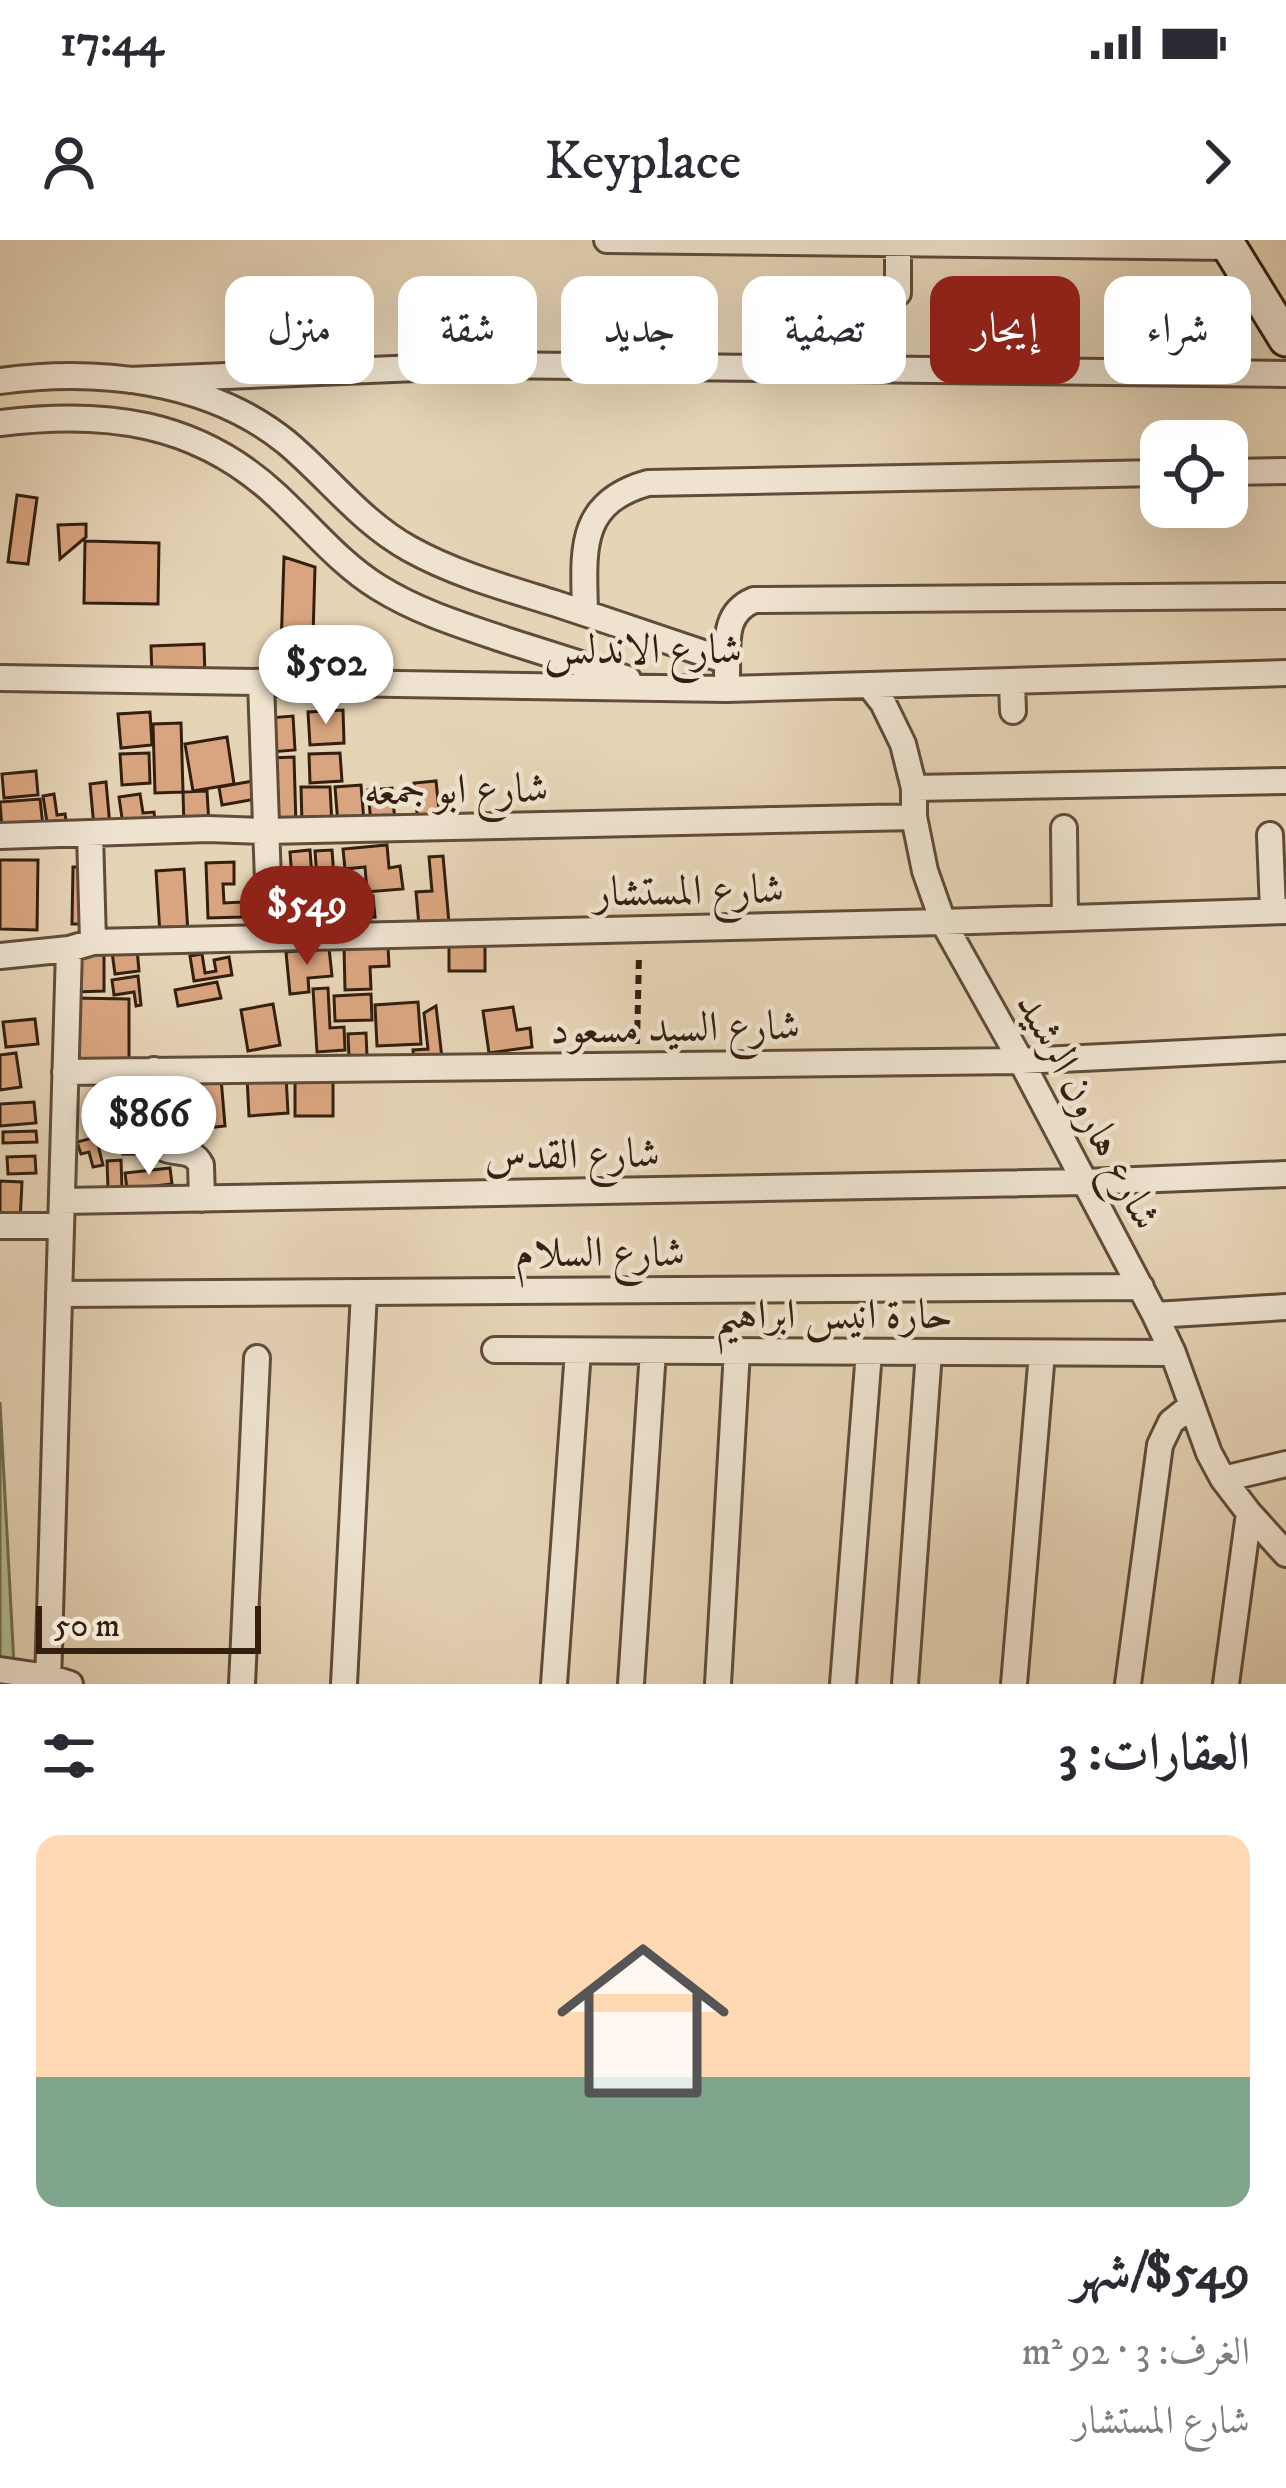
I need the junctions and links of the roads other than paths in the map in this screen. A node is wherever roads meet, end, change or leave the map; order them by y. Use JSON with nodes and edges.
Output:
{"nodes":[{"id":1,"x":607,"y":240,"type":"edge"},
{"id":2,"x":1228,"y":243,"type":"edge"},
{"id":3,"x":898,"y":244,"type":"junction"},
{"id":4,"x":898,"y":276,"type":"edge"},
{"id":5,"x":1286,"y":339,"type":"edge"},
{"id":6,"x":1286,"y":374,"type":"edge"},
{"id":7,"x":129,"y":380,"type":"junction"},
{"id":8,"x":0,"y":381,"type":"edge"},
{"id":9,"x":0,"y":423,"type":"edge"},
{"id":10,"x":1286,"y":471,"type":"edge"},
{"id":11,"x":1248,"y":472,"type":"edge"},
{"id":12,"x":1140,"y":473,"type":"edge"},
{"id":13,"x":1286,"y":596,"type":"edge"},
{"id":14,"x":585,"y":613,"type":"junction"},
{"id":15,"x":727,"y":661,"type":"junction"},
{"id":16,"x":1286,"y":673,"type":"edge"},
{"id":17,"x":0,"y":678,"type":"edge"},
{"id":18,"x":261,"y":682,"type":"junction"},
{"id":19,"x":1012,"y":682,"type":"junction"},
{"id":20,"x":869,"y":685,"type":"junction"},
{"id":21,"x":653,"y":688,"type":"junction"},
{"id":22,"x":726,"y":688,"type":"junction"},
{"id":23,"x":1013,"y":711,"type":"dead end"},
{"id":24,"x":1286,"y":781,"type":"edge"},
{"id":25,"x":914,"y":788,"type":"junction"},
{"id":26,"x":914,"y":817,"type":"junction"},
{"id":27,"x":1064,"y":828,"type":"dead end"},
{"id":28,"x":266,"y":831,"type":"junction"},
{"id":29,"x":90,"y":834,"type":"junction"},
{"id":30,"x":1270,"y":835,"type":"dead end"},
{"id":31,"x":0,"y":836,"type":"edge"},
{"id":32,"x":1280,"y":911,"type":"edge"},
{"id":33,"x":1065,"y":918,"type":"junction"},
{"id":34,"x":943,"y":922,"type":"junction"},
{"id":35,"x":270,"y":938,"type":"junction"},
{"id":36,"x":81,"y":945,"type":"junction"},
{"id":37,"x":0,"y":956,"type":"edge"},
{"id":38,"x":1286,"y":1048,"type":"edge"},
{"id":39,"x":1021,"y":1061,"type":"junction"},
{"id":40,"x":154,"y":1070,"type":"junction"},
{"id":41,"x":65,"y":1072,"type":"junction"},
{"id":42,"x":1286,"y":1174,"type":"edge"},
{"id":43,"x":1085,"y":1182,"type":"junction"},
{"id":44,"x":202,"y":1198,"type":"junction"},
{"id":45,"x":61,"y":1213,"type":"junction"},
{"id":46,"x":0,"y":1226,"type":"edge"},
{"id":47,"x":1141,"y":1287,"type":"junction"},
{"id":48,"x":364,"y":1292,"type":"junction"},
{"id":49,"x":59,"y":1294,"type":"junction"},
{"id":50,"x":1286,"y":1307,"type":"edge"},
{"id":51,"x":1155,"y":1315,"type":"junction"},
{"id":52,"x":495,"y":1350,"type":"dead end"},
{"id":53,"x":578,"y":1351,"type":"junction"},
{"id":54,"x":652,"y":1351,"type":"junction"},
{"id":55,"x":737,"y":1352,"type":"junction"},
{"id":56,"x":868,"y":1352,"type":"junction"},
{"id":57,"x":929,"y":1352,"type":"junction"},
{"id":58,"x":1042,"y":1353,"type":"junction"},
{"id":59,"x":1173,"y":1353,"type":"junction"},
{"id":60,"x":257,"y":1358,"type":"dead end"},
{"id":61,"x":1191,"y":1406,"type":"junction"},
{"id":62,"x":1286,"y":1464,"type":"edge"},
{"id":63,"x":1223,"y":1478,"type":"junction"},
{"id":64,"x":1249,"y":1513,"type":"junction"},
{"id":65,"x":1286,"y":1554,"type":"edge"},
{"id":66,"x":0,"y":1670,"type":"edge"},
{"id":67,"x":55,"y":1682,"type":"edge"},
{"id":68,"x":242,"y":1684,"type":"edge"},
{"id":69,"x":344,"y":1684,"type":"edge"},
{"id":70,"x":554,"y":1684,"type":"edge"},
{"id":71,"x":631,"y":1684,"type":"edge"},
{"id":72,"x":718,"y":1684,"type":"edge"},
{"id":73,"x":842,"y":1684,"type":"edge"},
{"id":74,"x":905,"y":1684,"type":"edge"},
{"id":75,"x":1014,"y":1684,"type":"edge"},
{"id":76,"x":1128,"y":1684,"type":"edge"},
{"id":77,"x":1226,"y":1684,"type":"edge"}],
"edges":[{"from":1,"to":3,"type":"street"},
{"from":2,"to":3,"type":"street"},
{"from":2,"to":5,"type":"main road"},
{"from":3,"to":4,"type":"street"},
{"from":6,"to":7,"type":"street"},
{"from":7,"to":8,"type":"street"},
{"from":7,"to":14,"type":"street"},
{"from":9,"to":21,"type":"street"},
{"from":10,"to":11,"type":"street"},
{"from":12,"to":14,"type":"street"},
{"from":13,"to":15,"type":"street"},
{"from":14,"to":15,"type":"street"},
{"from":15,"to":22,"type":"street"},
{"from":16,"to":19,"type":"street","name":"شارع الاندلس"},
{"from":17,"to":18,"type":"street","name":"شارع الاندلس"},
{"from":18,"to":21,"type":"street","name":"شارع الاندلس"},
{"from":18,"to":28,"type":"street"},
{"from":19,"to":20,"type":"street","name":"شارع الاندلس"},
{"from":19,"to":23,"type":"street"},
{"from":20,"to":22,"type":"street","name":"شارع الاندلس"},
{"from":20,"to":25,"type":"street","name":"شارع هارون الرشيد"},
{"from":21,"to":22,"type":"street","name":"شارع الاندلس"},
{"from":24,"to":25,"type":"street"},
{"from":25,"to":26,"type":"street","name":"شارع هارون الرشيد"},
{"from":26,"to":28,"type":"street","name":"شارع ابو جمعه"},
{"from":26,"to":34,"type":"street","name":"شارع هارون الرشيد"},
{"from":27,"to":33,"type":"street"},
{"from":28,"to":29,"type":"street","name":"شارع ابو جمعه"},
{"from":28,"to":35,"type":"street"},
{"from":29,"to":31,"type":"street","name":"شارع ابو جمعه"},
{"from":29,"to":36,"type":"street"},
{"from":30,"to":32,"type":"street"},
{"from":32,"to":33,"type":"street","name":"شارع المستشار"},
{"from":33,"to":34,"type":"street","name":"شارع المستشار"},
{"from":34,"to":35,"type":"street","name":"شارع المستشار"},
{"from":34,"to":39,"type":"street","name":"شارع هارون الرشيد"},
{"from":35,"to":36,"type":"street","name":"شارع المستشار"},
{"from":36,"to":37,"type":"street","name":"شارع المستشار"},
{"from":36,"to":41,"type":"street"},
{"from":38,"to":39,"type":"street","name":"شارع السيد مسعود"},
{"from":39,"to":40,"type":"street","name":"شارع السيد مسعود"},
{"from":39,"to":43,"type":"street","name":"شارع هارون الرشيد"},
{"from":40,"to":41,"type":"street","name":"شارع السيد مسعود"},
{"from":40,"to":44,"type":"street"},
{"from":41,"to":45,"type":"street"},
{"from":42,"to":43,"type":"street","name":"شارع القدس"},
{"from":43,"to":44,"type":"street","name":"شارع القدس"},
{"from":43,"to":47,"type":"street","name":"شارع هارون الرشيد"},
{"from":44,"to":45,"type":"street","name":"شارع القدس"},
{"from":45,"to":46,"type":"street","name":"شارع القدس"},
{"from":45,"to":49,"type":"street"},
{"from":47,"to":48,"type":"street","name":"شارع السلام"},
{"from":47,"to":51,"type":"street","name":"شارع هارون الرشيد"},
{"from":48,"to":49,"type":"street","name":"شارع السلام"},
{"from":48,"to":69,"type":"street"},
{"from":49,"to":67,"type":"street"},
{"from":50,"to":51,"type":"street"},
{"from":51,"to":59,"type":"street","name":"شارع هارون الرشيد"},
{"from":52,"to":53,"type":"street","name":"حارة انيس ابراهيم"},
{"from":53,"to":54,"type":"street","name":"حارة انيس ابراهيم"},
{"from":53,"to":70,"type":"street"},
{"from":54,"to":55,"type":"street","name":"حارة انيس ابراهيم"},
{"from":54,"to":71,"type":"street"},
{"from":55,"to":56,"type":"street","name":"حارة انيس ابراهيم"},
{"from":55,"to":72,"type":"street"},
{"from":56,"to":57,"type":"street","name":"حارة انيس ابراهيم"},
{"from":56,"to":73,"type":"street"},
{"from":57,"to":58,"type":"street","name":"حارة انيس ابراهيم"},
{"from":57,"to":74,"type":"street"},
{"from":58,"to":59,"type":"street","name":"حارة انيس ابراهيم"},
{"from":58,"to":75,"type":"street"},
{"from":59,"to":61,"type":"street","name":"شارع هارون الرشيد"},
{"from":60,"to":68,"type":"street"},
{"from":61,"to":63,"type":"street","name":"شارع هارون الرشيد"},
{"from":61,"to":76,"type":"street"},
{"from":62,"to":63,"type":"street"},
{"from":63,"to":64,"type":"street","name":"شارع هارون الرشيد"},
{"from":64,"to":65,"type":"street","name":"شارع هارون الرشيد"},
{"from":64,"to":77,"type":"street"},
{"from":66,"to":67,"type":"street"}]}
